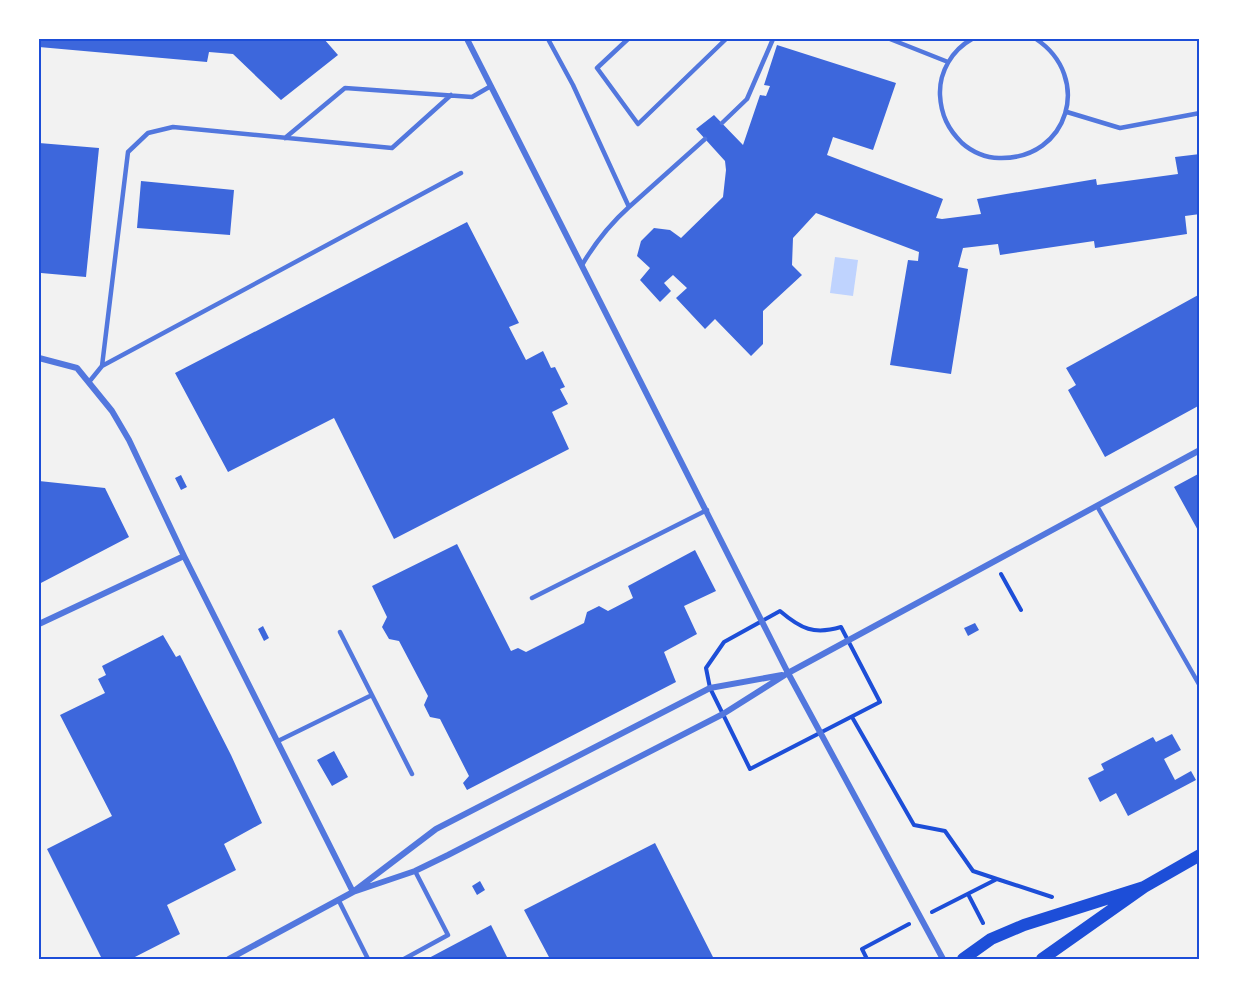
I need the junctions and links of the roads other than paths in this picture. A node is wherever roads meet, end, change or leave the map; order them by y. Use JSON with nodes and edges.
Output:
{"nodes":[{"id":1,"x":467,"y":39,"type":"edge"},
{"id":2,"x":548,"y":39,"type":"edge"},
{"id":3,"x":628,"y":39,"type":"edge"},
{"id":4,"x":726,"y":39,"type":"edge"},
{"id":5,"x":773,"y":39,"type":"edge"},
{"id":6,"x":890,"y":39,"type":"edge"},
{"id":7,"x":972,"y":39,"type":"edge"},
{"id":8,"x":1036,"y":39,"type":"edge"},
{"id":9,"x":948,"y":62,"type":"junction"},
{"id":10,"x":491,"y":86,"type":"junction"},
{"id":11,"x":451,"y":95,"type":"junction"},
{"id":12,"x":1066,"y":112,"type":"junction"},
{"id":13,"x":1200,"y":113,"type":"edge"},
{"id":14,"x":722,"y":123,"type":"dead end"},
{"id":15,"x":285,"y":138,"type":"junction"},
{"id":16,"x":705,"y":139,"type":"dead end"},
{"id":17,"x":461,"y":172,"type":"dead end"},
{"id":18,"x":629,"y":207,"type":"junction"},
{"id":19,"x":582,"y":265,"type":"junction"},
{"id":20,"x":39,"y":358,"type":"edge"},
{"id":21,"x":102,"y":366,"type":"junction"},
{"id":22,"x":89,"y":382,"type":"junction"},
{"id":23,"x":1200,"y":450,"type":"edge"},
{"id":24,"x":1097,"y":506,"type":"junction"},
{"id":25,"x":707,"y":510,"type":"junction"},
{"id":26,"x":184,"y":556,"type":"junction"},
{"id":27,"x":532,"y":598,"type":"dead end"},
{"id":28,"x":39,"y":624,"type":"edge"},
{"id":29,"x":340,"y":632,"type":"dead end"},
{"id":30,"x":788,"y":673,"type":"junction"},
{"id":31,"x":1200,"y":686,"type":"edge"},
{"id":32,"x":372,"y":695,"type":"junction"},
{"id":33,"x":278,"y":741,"type":"junction"},
{"id":34,"x":412,"y":774,"type":"dead end"},
{"id":35,"x":1200,"y":855,"type":"edge"},
{"id":36,"x":415,"y":871,"type":"junction"},
{"id":37,"x":1144,"y":887,"type":"junction"},
{"id":38,"x":353,"y":892,"type":"junction"},
{"id":39,"x":339,"y":901,"type":"junction"},
{"id":40,"x":229,"y":959,"type":"edge"},
{"id":41,"x":368,"y":959,"type":"edge"},
{"id":42,"x":404,"y":959,"type":"edge"},
{"id":43,"x":943,"y":959,"type":"edge"},
{"id":44,"x":963,"y":959,"type":"edge"},
{"id":45,"x":1042,"y":959,"type":"edge"}],
"edges":[{"from":1,"to":10,"type":"street"},
{"from":2,"to":18,"type":"lane"},
{"from":3,"to":4,"type":"lane"},
{"from":5,"to":14,"type":"lane"},
{"from":6,"to":9,"type":"lane"},
{"from":7,"to":9,"type":"lane"},
{"from":8,"to":12,"type":"lane"},
{"from":9,"to":12,"type":"lane"},
{"from":10,"to":11,"type":"lane"},
{"from":10,"to":19,"type":"street"},
{"from":11,"to":15,"type":"lane"},
{"from":11,"to":15,"type":"lane"},
{"from":12,"to":13,"type":"lane"},
{"from":15,"to":21,"type":"lane"},
{"from":16,"to":18,"type":"lane"},
{"from":17,"to":21,"type":"lane"},
{"from":18,"to":19,"type":"lane"},
{"from":19,"to":25,"type":"street"},
{"from":20,"to":22,"type":"street"},
{"from":21,"to":22,"type":"lane"},
{"from":22,"to":26,"type":"street"},
{"from":23,"to":24,"type":"street"},
{"from":24,"to":30,"type":"street"},
{"from":24,"to":31,"type":"lane"},
{"from":25,"to":27,"type":"lane"},
{"from":25,"to":30,"type":"street"},
{"from":26,"to":28,"type":"street"},
{"from":26,"to":33,"type":"street"},
{"from":29,"to":32,"type":"lane"},
{"from":30,"to":36,"type":"street"},
{"from":30,"to":38,"type":"street"},
{"from":30,"to":43,"type":"street"},
{"from":32,"to":33,"type":"lane"},
{"from":32,"to":34,"type":"lane"},
{"from":33,"to":38,"type":"street"},
{"from":35,"to":37,"type":"main road"},
{"from":36,"to":38,"type":"street"},
{"from":36,"to":42,"type":"lane"},
{"from":37,"to":44,"type":"main road"},
{"from":37,"to":45,"type":"main road"},
{"from":38,"to":39,"type":"street"},
{"from":39,"to":40,"type":"street"},
{"from":39,"to":41,"type":"lane"}]}
